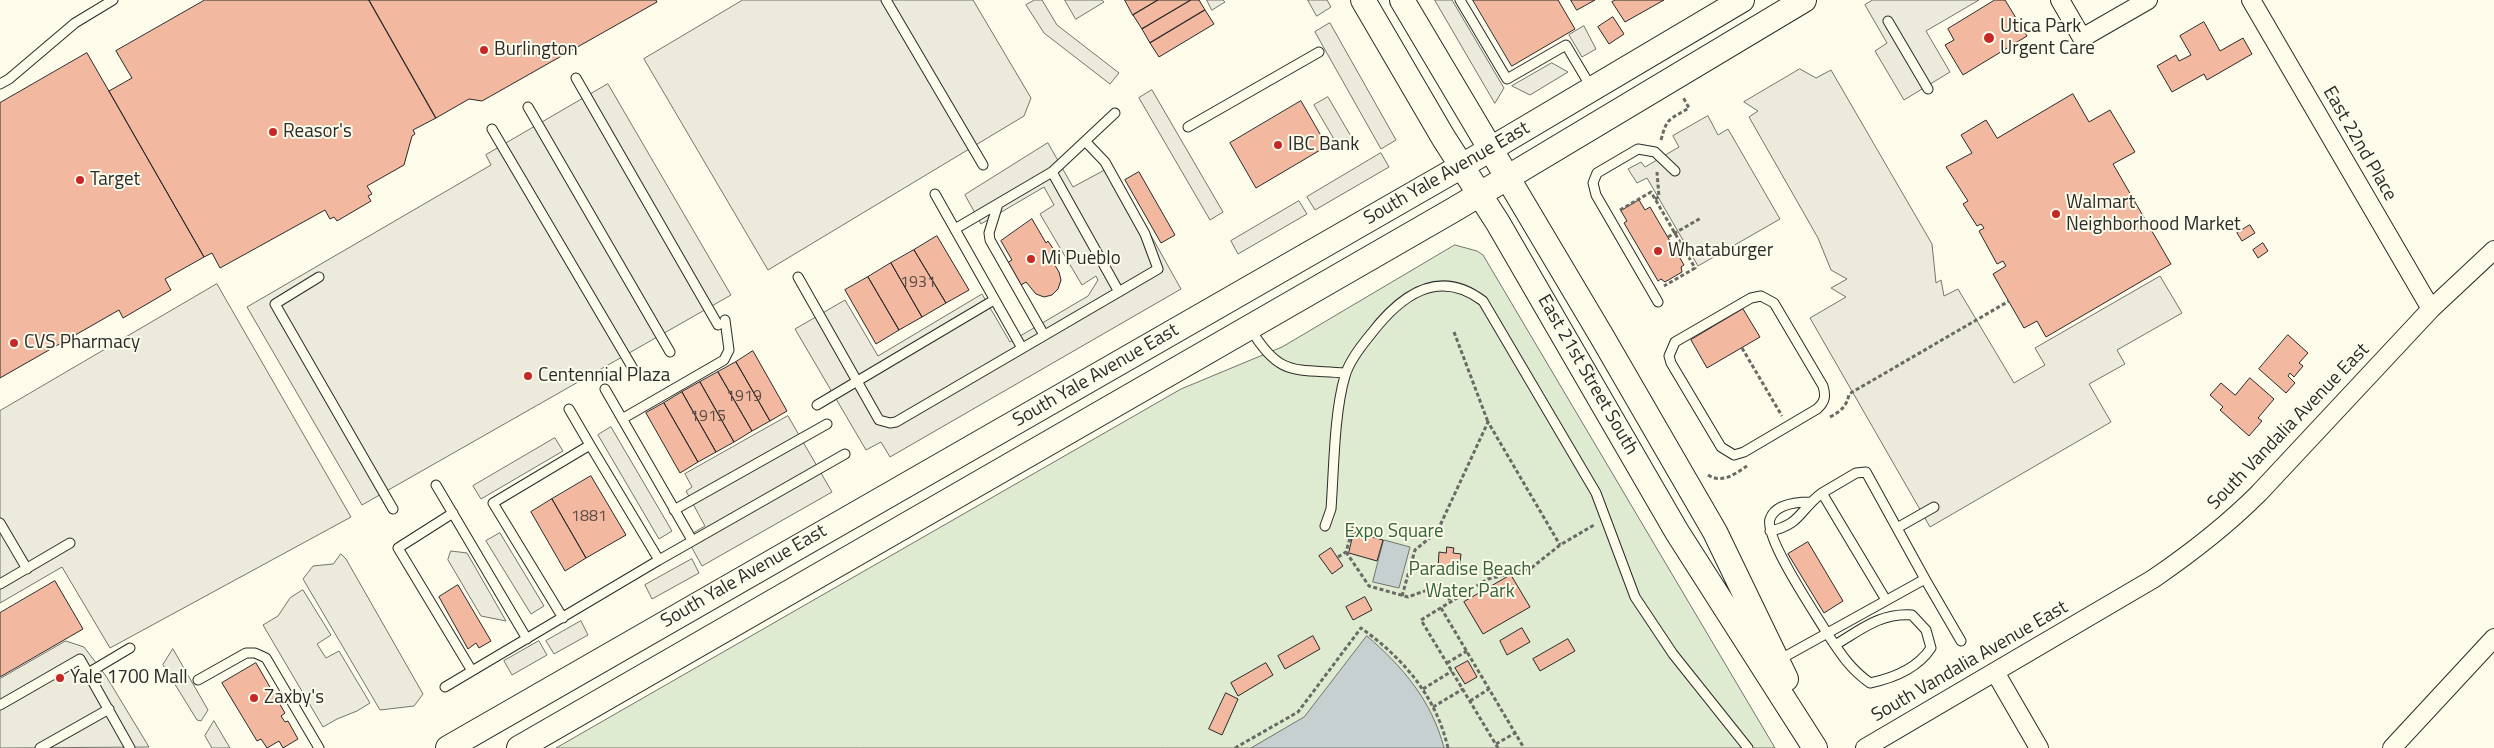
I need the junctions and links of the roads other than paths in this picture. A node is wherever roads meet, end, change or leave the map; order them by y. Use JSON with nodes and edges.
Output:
{"nodes":[{"id":1,"x":113,"y":0,"type":"edge"},
{"id":2,"x":886,"y":0,"type":"edge"},
{"id":3,"x":1363,"y":0,"type":"edge"},
{"id":4,"x":1402,"y":0,"type":"edge"},
{"id":5,"x":1460,"y":0,"type":"edge"},
{"id":6,"x":1804,"y":0,"type":"edge"},
{"id":7,"x":2060,"y":0,"type":"edge"},
{"id":8,"x":2148,"y":0,"type":"edge"},
{"id":9,"x":2251,"y":0,"type":"edge"},
{"id":10,"x":1736,"y":2,"type":"edge"},
{"id":11,"x":1888,"y":21,"type":"dead end"},
{"id":12,"x":1319,"y":52,"type":"dead end"},
{"id":13,"x":576,"y":78,"type":"dead end"},
{"id":14,"x":0,"y":84,"type":"edge"},
{"id":15,"x":1592,"y":89,"type":"junction"},
{"id":16,"x":1928,"y":89,"type":"dead end"},
{"id":17,"x":528,"y":107,"type":"dead end"},
{"id":18,"x":1115,"y":113,"type":"dead end"},
{"id":19,"x":1188,"y":128,"type":"dead end"},
{"id":20,"x":492,"y":129,"type":"dead end"},
{"id":21,"x":1085,"y":142,"type":"junction"},
{"id":22,"x":1491,"y":149,"type":"junction"},
{"id":23,"x":983,"y":165,"type":"dead end"},
{"id":24,"x":1462,"y":166,"type":"junction"},
{"id":25,"x":1675,"y":171,"type":"dead end"},
{"id":26,"x":1052,"y":172,"type":"junction"},
{"id":27,"x":1508,"y":178,"type":"junction"},
{"id":28,"x":935,"y":194,"type":"dead end"},
{"id":29,"x":1480,"y":194,"type":"junction"},
{"id":30,"x":998,"y":204,"type":"junction"},
{"id":31,"x":955,"y":229,"type":"junction"},
{"id":32,"x":2494,"y":250,"type":"edge"},
{"id":33,"x":320,"y":277,"type":"dead end"},
{"id":34,"x":798,"y":277,"type":"dead end"},
{"id":35,"x":1119,"y":292,"type":"junction"},
{"id":36,"x":994,"y":300,"type":"junction"},
{"id":37,"x":1658,"y":302,"type":"dead end"},
{"id":38,"x":2431,"y":308,"type":"junction"},
{"id":39,"x":1250,"y":328,"type":"junction"},
{"id":40,"x":1044,"y":335,"type":"junction"},
{"id":41,"x":1022,"y":348,"type":"junction"},
{"id":42,"x":670,"y":352,"type":"dead end"},
{"id":43,"x":635,"y":372,"type":"dead end"},
{"id":44,"x":1345,"y":373,"type":"junction"},
{"id":45,"x":856,"y":381,"type":"junction"},
{"id":46,"x":605,"y":389,"type":"dead end"},
{"id":47,"x":817,"y":405,"type":"dead end"},
{"id":48,"x":569,"y":409,"type":"dead end"},
{"id":49,"x":622,"y":419,"type":"junction"},
{"id":50,"x":827,"y":424,"type":"dead end"},
{"id":51,"x":1788,"y":426,"type":"joint"},
{"id":52,"x":590,"y":445,"type":"junction"},
{"id":53,"x":845,"y":454,"type":"dead end"},
{"id":54,"x":436,"y":484,"type":"dead end"},
{"id":55,"x":1822,"y":493,"type":"junction"},
{"id":56,"x":1810,"y":502,"type":"junction"},
{"id":57,"x":867,"y":507,"type":"junction"},
{"id":58,"x":1934,"y":507,"type":"dead end"},
{"id":59,"x":393,"y":509,"type":"dead end"},
{"id":60,"x":674,"y":510,"type":"junction"},
{"id":61,"x":453,"y":513,"type":"junction"},
{"id":62,"x":0,"y":523,"type":"edge"},
{"id":63,"x":1325,"y":526,"type":"dead end"},
{"id":64,"x":1897,"y":528,"type":"junction"},
{"id":65,"x":1770,"y":531,"type":"junction"},
{"id":66,"x":884,"y":538,"type":"junction"},
{"id":67,"x":692,"y":540,"type":"junction"},
{"id":68,"x":70,"y":543,"type":"dead end"},
{"id":69,"x":659,"y":560,"type":"junction"},
{"id":70,"x":26,"y":569,"type":"junction"},
{"id":71,"x":1925,"y":579,"type":"junction"},
{"id":72,"x":0,"y":584,"type":"edge"},
{"id":73,"x":1886,"y":600,"type":"junction"},
{"id":74,"x":563,"y":618,"type":"junction"},
{"id":75,"x":1827,"y":633,"type":"junction"},
{"id":76,"x":643,"y":636,"type":"junction"},
{"id":77,"x":2494,"y":638,"type":"edge"},
{"id":78,"x":527,"y":639,"type":"junction"},
{"id":79,"x":1960,"y":641,"type":"dead end"},
{"id":80,"x":1835,"y":645,"type":"junction"},
{"id":81,"x":130,"y":648,"type":"dead end"},
{"id":82,"x":1777,"y":661,"type":"junction"},
{"id":83,"x":660,"y":666,"type":"junction"},
{"id":84,"x":472,"y":671,"type":"junction"},
{"id":85,"x":1995,"y":672,"type":"junction"},
{"id":86,"x":88,"y":673,"type":"junction"},
{"id":87,"x":198,"y":680,"type":"dead end"},
{"id":88,"x":445,"y":687,"type":"dead end"},
{"id":89,"x":0,"y":704,"type":"edge"},
{"id":90,"x":109,"y":709,"type":"junction"},
{"id":91,"x":477,"y":741,"type":"edge"},
{"id":92,"x":40,"y":748,"type":"edge"},
{"id":93,"x":130,"y":748,"type":"edge"},
{"id":94,"x":319,"y":748,"type":"edge"},
{"id":95,"x":448,"y":748,"type":"edge"},
{"id":96,"x":520,"y":748,"type":"edge"},
{"id":97,"x":1748,"y":748,"type":"edge"},
{"id":98,"x":1817,"y":748,"type":"edge"},
{"id":99,"x":1865,"y":748,"type":"edge"},
{"id":100,"x":2039,"y":748,"type":"edge"},
{"id":101,"x":2392,"y":748,"type":"edge"}],
"edges":[{"from":1,"to":14,"type":"lane"},
{"from":2,"to":23,"type":"lane"},
{"from":3,"to":24,"type":"main road","name":"East 21st Street South"},
{"from":4,"to":22,"type":"main road","name":"East 21st Street South"},
{"from":5,"to":15,"type":"lane"},
{"from":6,"to":27,"type":"main road","name":"South Yale Avenue East"},
{"from":7,"to":8,"type":"street"},
{"from":9,"to":38,"type":"street","name":"East 22nd Place"},
{"from":10,"to":15,"type":"main road","name":"South Yale Avenue East"},
{"from":11,"to":16,"type":"lane"},
{"from":12,"to":19,"type":"lane"},
{"from":13,"to":49,"type":"lane"},
{"from":15,"to":22,"type":"main road","name":"South Yale Avenue East"},
{"from":17,"to":42,"type":"lane"},
{"from":18,"to":21,"type":"lane"},
{"from":20,"to":43,"type":"lane"},
{"from":21,"to":26,"type":"lane"},
{"from":21,"to":35,"type":"lane"},
{"from":22,"to":24,"type":"main road","name":"South Yale Avenue East"},
{"from":22,"to":27,"type":"main road","name":"East 21st Street South"},
{"from":24,"to":29,"type":"main road","name":"East 21st Street South"},
{"from":24,"to":57,"type":"main road","name":"South Yale Avenue East"},
{"from":25,"to":37,"type":"lane"},
{"from":26,"to":30,"type":"lane"},
{"from":26,"to":35,"type":"lane"},
{"from":27,"to":29,"type":"main road","name":"South Yale Avenue East"},
{"from":27,"to":82,"type":"main road","name":"East 21st Street South"},
{"from":28,"to":31,"type":"lane"},
{"from":29,"to":39,"type":"main road","name":"South Yale Avenue East"},
{"from":29,"to":98,"type":"main road","name":"East 21st Street South"},
{"from":30,"to":31,"type":"lane"},
{"from":30,"to":40,"type":"lane"},
{"from":31,"to":36,"type":"lane"},
{"from":32,"to":38,"type":"street","name":"South Vandalia Avenue East"},
{"from":33,"to":59,"type":"lane"},
{"from":34,"to":45,"type":"lane"},
{"from":35,"to":40,"type":"lane"},
{"from":36,"to":41,"type":"lane"},
{"from":36,"to":45,"type":"lane"},
{"from":38,"to":85,"type":"street","name":"South Vandalia Avenue East"},
{"from":39,"to":44,"type":"lane"},
{"from":39,"to":66,"type":"main road","name":"South Yale Avenue East"},
{"from":40,"to":41,"type":"lane"},
{"from":41,"to":45,"type":"lane"},
{"from":44,"to":63,"type":"lane"},
{"from":44,"to":97,"type":"lane"},
{"from":45,"to":47,"type":"lane"},
{"from":46,"to":49,"type":"lane"},
{"from":48,"to":52,"type":"lane"},
{"from":49,"to":60,"type":"lane"},
{"from":50,"to":60,"type":"lane"},
{"from":51,"to":51,"type":"lane"},
{"from":52,"to":69,"type":"lane"},
{"from":52,"to":74,"type":"lane"},
{"from":53,"to":67,"type":"lane"},
{"from":54,"to":61,"type":"lane"},
{"from":55,"to":56,"type":"lane"},
{"from":55,"to":64,"type":"lane"},
{"from":55,"to":73,"type":"lane"},
{"from":56,"to":65,"type":"lane"},
{"from":56,"to":65,"type":"lane"},
{"from":57,"to":66,"type":"main road"},
{"from":57,"to":76,"type":"main road","name":"South Yale Avenue East"},
{"from":58,"to":64,"type":"lane"},
{"from":60,"to":67,"type":"lane"},
{"from":61,"to":78,"type":"lane"},
{"from":61,"to":84,"type":"lane"},
{"from":62,"to":70,"type":"lane"},
{"from":64,"to":71,"type":"lane"},
{"from":65,"to":75,"type":"lane"},
{"from":66,"to":83,"type":"main road","name":"South Yale Avenue East"},
{"from":67,"to":69,"type":"lane"},
{"from":68,"to":70,"type":"lane"},
{"from":69,"to":74,"type":"lane"},
{"from":70,"to":72,"type":"lane"},
{"from":71,"to":73,"type":"lane"},
{"from":71,"to":79,"type":"lane"},
{"from":73,"to":75,"type":"lane"},
{"from":74,"to":78,"type":"lane"},
{"from":75,"to":80,"type":"lane"},
{"from":75,"to":82,"type":"lane"},
{"from":76,"to":83,"type":"main road"},
{"from":76,"to":91,"type":"main road","name":"South Yale Avenue East"},
{"from":77,"to":101,"type":"street"},
{"from":78,"to":84,"type":"lane"},
{"from":80,"to":80,"type":"lane"},
{"from":81,"to":86,"type":"lane"},
{"from":82,"to":98,"type":"main road","name":"East 21st Street South"},
{"from":83,"to":96,"type":"main road","name":"South Yale Avenue East"},
{"from":84,"to":88,"type":"lane"},
{"from":85,"to":99,"type":"street","name":"South Vandalia Avenue East"},
{"from":85,"to":100,"type":"street"},
{"from":86,"to":89,"type":"lane"},
{"from":86,"to":90,"type":"lane"},
{"from":87,"to":94,"type":"lane"},
{"from":90,"to":92,"type":"lane"},
{"from":90,"to":93,"type":"lane"},
{"from":91,"to":95,"type":"main road","name":"South Yale Avenue East"}]}
